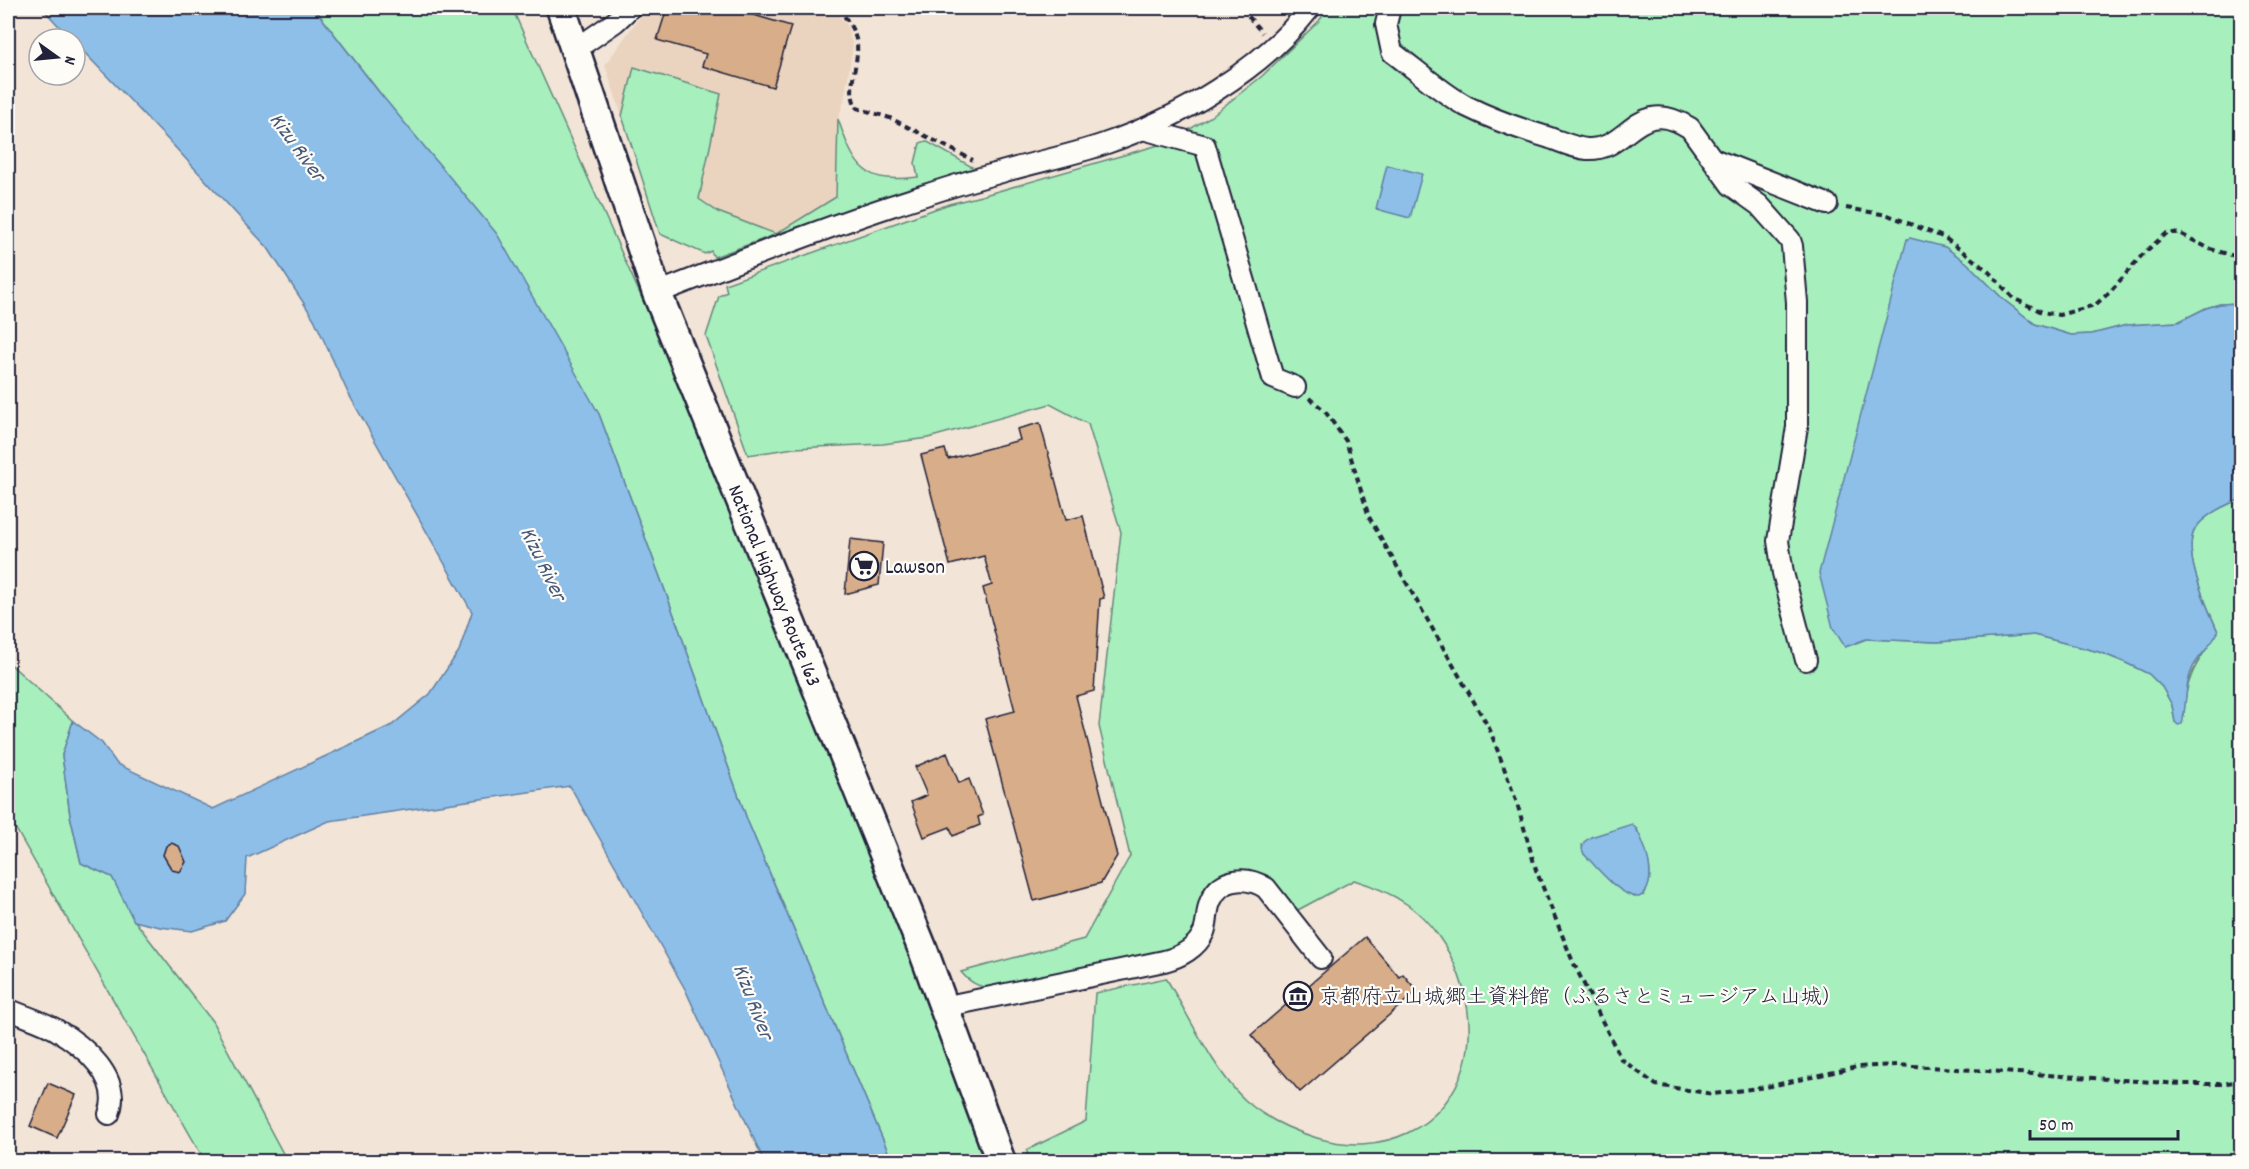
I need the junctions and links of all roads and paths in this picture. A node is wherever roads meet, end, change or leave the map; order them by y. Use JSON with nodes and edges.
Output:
{"nodes":[{"id":1,"x":561,"y":8,"type":"edge"},
{"id":2,"x":630,"y":8,"type":"edge"},
{"id":3,"x":838,"y":8,"type":"edge"},
{"id":4,"x":1242,"y":8,"type":"edge"},
{"id":5,"x":1310,"y":8,"type":"edge"},
{"id":6,"x":1390,"y":8,"type":"edge"},
{"id":7,"x":1273,"y":47,"type":"junction"},
{"id":8,"x":576,"y":50,"type":"junction"},
{"id":9,"x":1143,"y":129,"type":"junction"},
{"id":10,"x":1710,"y":158,"type":"junction"},
{"id":11,"x":994,"y":174,"type":"junction"},
{"id":12,"x":1827,"y":204,"type":"joint"},
{"id":13,"x":2241,"y":258,"type":"edge"},
{"id":14,"x":657,"y":293,"type":"junction"},
{"id":15,"x":1295,"y":387,"type":"joint"},
{"id":16,"x":1806,"y":660,"type":"dead end"},
{"id":17,"x":1321,"y":958,"type":"dead end"},
{"id":18,"x":943,"y":1007,"type":"junction"},
{"id":19,"x":8,"y":1009,"type":"edge"},
{"id":20,"x":2241,"y":1081,"type":"edge"},
{"id":21,"x":110,"y":1113,"type":"dead end"},
{"id":22,"x":1001,"y":1161,"type":"edge"}],
"edges":[{"from":1,"to":8,"type":"highway","name":"National Highway Route 163"},
{"from":2,"to":8,"type":"street"},
{"from":3,"to":11,"type":"path"},
{"from":4,"to":7,"type":"path"},
{"from":5,"to":7,"type":"street"},
{"from":6,"to":10,"type":"street"},
{"from":7,"to":9,"type":"street"},
{"from":8,"to":14,"type":"highway","name":"National Highway Route 163"},
{"from":9,"to":11,"type":"street"},
{"from":9,"to":15,"type":"street"},
{"from":10,"to":12,"type":"street"},
{"from":10,"to":16,"type":"street"},
{"from":11,"to":14,"type":"street"},
{"from":12,"to":13,"type":"path"},
{"from":14,"to":18,"type":"highway","name":"National Highway Route 163"},
{"from":15,"to":20,"type":"path"},
{"from":17,"to":18,"type":"street"},
{"from":18,"to":22,"type":"highway","name":"National Highway Route 163"},
{"from":19,"to":21,"type":"street"}]}
